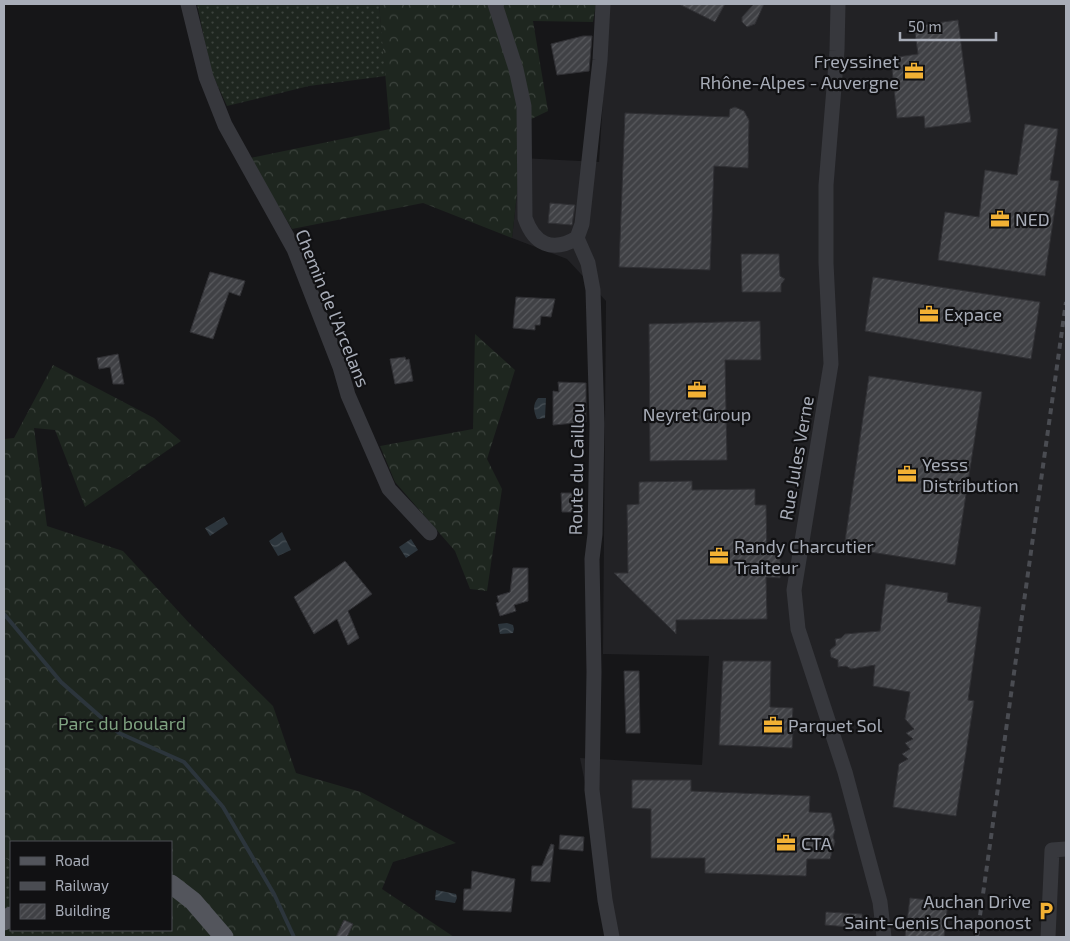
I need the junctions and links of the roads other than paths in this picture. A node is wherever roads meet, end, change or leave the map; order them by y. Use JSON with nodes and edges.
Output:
{"nodes":[{"id":1,"x":188,"y":4,"type":"edge"},
{"id":2,"x":495,"y":4,"type":"edge"},
{"id":3,"x":603,"y":4,"type":"edge"},
{"id":4,"x":838,"y":4,"type":"edge"},
{"id":5,"x":577,"y":238,"type":"junction"},
{"id":6,"x":430,"y":533,"type":"dead end"},
{"id":7,"x":1066,"y":849,"type":"edge"},
{"id":8,"x":172,"y":885,"type":"edge"},
{"id":9,"x":224,"y":937,"type":"edge"},
{"id":10,"x":612,"y":937,"type":"edge"},
{"id":11,"x":884,"y":937,"type":"edge"},
{"id":12,"x":1048,"y":937,"type":"edge"}],
"edges":[{"from":1,"to":6,"type":"street","name":"Chemin de l'Arcelans"},
{"from":2,"to":5,"type":"street"},
{"from":3,"to":5,"type":"street"},
{"from":4,"to":11,"type":"street","name":"Rue Jules Verne"},
{"from":5,"to":10,"type":"street","name":"Route du Caillou"},
{"from":7,"to":12,"type":"street"},
{"from":8,"to":9,"type":"main road"}]}
